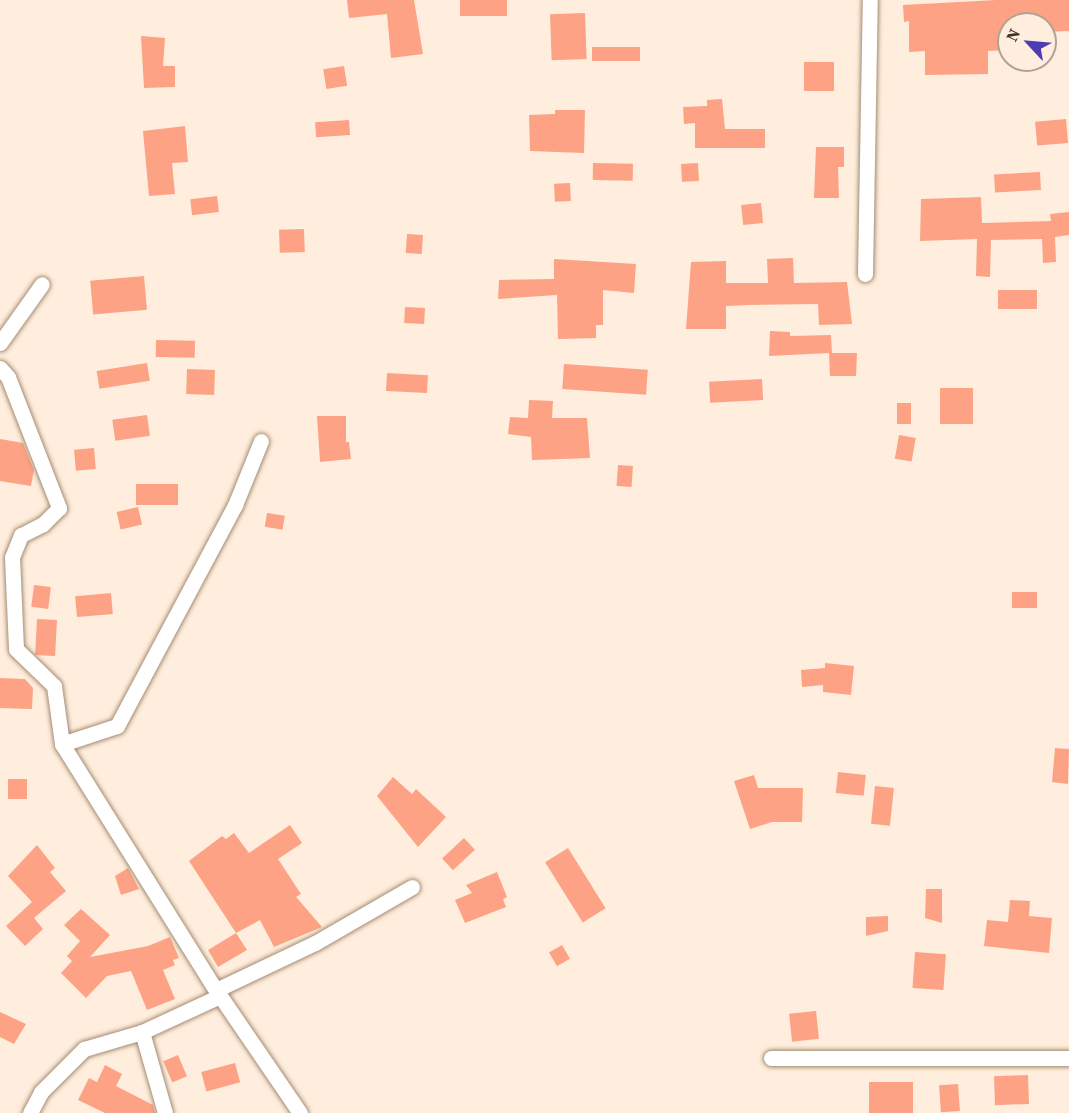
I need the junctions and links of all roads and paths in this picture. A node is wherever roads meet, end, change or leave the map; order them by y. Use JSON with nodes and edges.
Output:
{"nodes":[{"id":1,"x":870,"y":0,"type":"edge"},
{"id":2,"x":865,"y":274,"type":"dead end"},
{"id":3,"x":42,"y":284,"type":"dead end"},
{"id":4,"x":0,"y":343,"type":"edge"},
{"id":5,"x":0,"y":368,"type":"edge"},
{"id":6,"x":261,"y":441,"type":"dead end"},
{"id":7,"x":62,"y":744,"type":"junction"},
{"id":8,"x":412,"y":887,"type":"dead end"},
{"id":9,"x":218,"y":993,"type":"junction"},
{"id":10,"x":142,"y":1032,"type":"junction"},
{"id":11,"x":771,"y":1058,"type":"dead end"},
{"id":12,"x":1069,"y":1058,"type":"edge"},
{"id":13,"x":30,"y":1113,"type":"edge"},
{"id":14,"x":165,"y":1113,"type":"edge"},
{"id":15,"x":300,"y":1113,"type":"edge"}],
"edges":[{"from":1,"to":2,"type":"street"},
{"from":3,"to":4,"type":"street"},
{"from":5,"to":7,"type":"street"},
{"from":6,"to":7,"type":"street"},
{"from":7,"to":9,"type":"street"},
{"from":8,"to":9,"type":"street"},
{"from":9,"to":10,"type":"street"},
{"from":9,"to":15,"type":"street"},
{"from":10,"to":13,"type":"street"},
{"from":10,"to":14,"type":"street"},
{"from":11,"to":12,"type":"street"}]}
